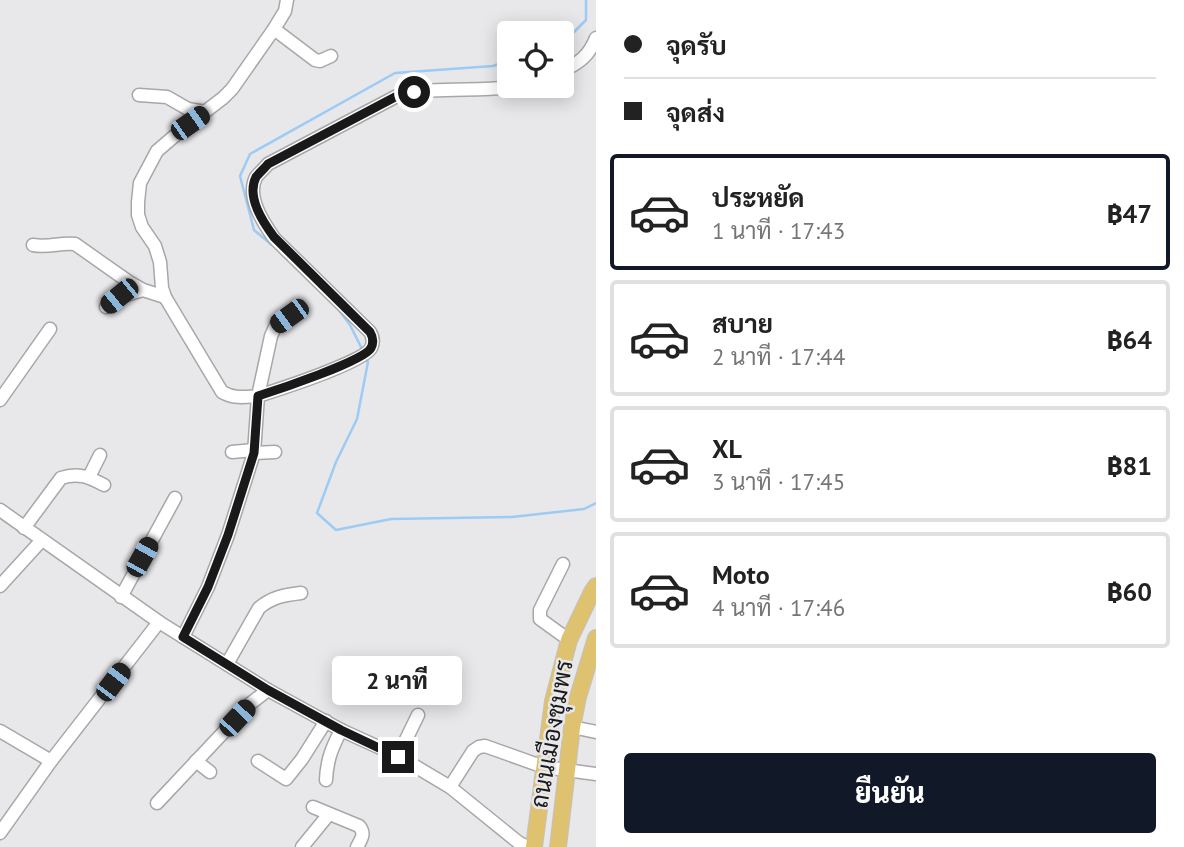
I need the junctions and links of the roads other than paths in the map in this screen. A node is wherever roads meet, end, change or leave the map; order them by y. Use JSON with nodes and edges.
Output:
{"nodes":[{"id":1,"x":287,"y":0,"type":"edge"},
{"id":2,"x":274,"y":29,"type":"junction"},
{"id":3,"x":596,"y":38,"type":"edge"},
{"id":4,"x":331,"y":56,"type":"dead end"},
{"id":5,"x":574,"y":66,"type":"edge"},
{"id":6,"x":497,"y":89,"type":"edge"},
{"id":7,"x":139,"y":95,"type":"dead end"},
{"id":8,"x":205,"y":112,"type":"junction"},
{"id":9,"x":33,"y":245,"type":"dead end"},
{"id":10,"x":143,"y":290,"type":"junction"},
{"id":11,"x":165,"y":296,"type":"junction"},
{"id":12,"x":106,"y":307,"type":"dead end"},
{"id":13,"x":289,"y":316,"type":"dead end"},
{"id":14,"x":50,"y":329,"type":"dead end"},
{"id":15,"x":258,"y":396,"type":"junction"},
{"id":16,"x":0,"y":400,"type":"edge"},
{"id":17,"x":232,"y":452,"type":"dead end"},
{"id":18,"x":254,"y":452,"type":"junction"},
{"id":19,"x":275,"y":452,"type":"dead end"},
{"id":20,"x":100,"y":455,"type":"dead end"},
{"id":21,"x":89,"y":477,"type":"junction"},
{"id":22,"x":104,"y":485,"type":"dead end"},
{"id":23,"x":175,"y":498,"type":"dead end"},
{"id":24,"x":2,"y":516,"type":"edge"},
{"id":25,"x":24,"y":528,"type":"junction"},
{"id":26,"x":41,"y":541,"type":"junction"},
{"id":27,"x":563,"y":564,"type":"dead end"},
{"id":28,"x":0,"y":586,"type":"edge"},
{"id":29,"x":596,"y":586,"type":"edge"},
{"id":30,"x":301,"y":593,"type":"dead end"},
{"id":31,"x":121,"y":597,"type":"junction"},
{"id":32,"x":159,"y":622,"type":"junction"},
{"id":33,"x":183,"y":637,"type":"junction"},
{"id":34,"x":596,"y":638,"type":"edge"},
{"id":35,"x":569,"y":640,"type":"junction"},
{"id":36,"x":227,"y":664,"type":"junction"},
{"id":37,"x":268,"y":690,"type":"junction"},
{"id":38,"x":418,"y":715,"type":"dead end"},
{"id":39,"x":326,"y":721,"type":"junction"},
{"id":40,"x":572,"y":727,"type":"junction"},
{"id":41,"x":341,"y":730,"type":"junction"},
{"id":42,"x":0,"y":731,"type":"edge"},
{"id":43,"x":596,"y":732,"type":"edge"},
{"id":44,"x":398,"y":757,"type":"junction"},
{"id":45,"x":51,"y":761,"type":"junction"},
{"id":46,"x":196,"y":761,"type":"junction"},
{"id":47,"x":258,"y":761,"type":"dead end"},
{"id":48,"x":544,"y":766,"type":"junction"},
{"id":49,"x":568,"y":770,"type":"junction"},
{"id":50,"x":210,"y":772,"type":"dead end"},
{"id":51,"x":596,"y":774,"type":"edge"},
{"id":52,"x":326,"y":780,"type":"dead end"},
{"id":53,"x":450,"y":787,"type":"junction"},
{"id":54,"x":157,"y":803,"type":"dead end"},
{"id":55,"x":313,"y":807,"type":"dead end"},
{"id":56,"x":328,"y":814,"type":"junction"},
{"id":57,"x":0,"y":832,"type":"edge"},
{"id":58,"x":302,"y":847,"type":"edge"},
{"id":59,"x":357,"y":847,"type":"edge"},
{"id":60,"x":527,"y":847,"type":"edge"},
{"id":61,"x":534,"y":847,"type":"edge"},
{"id":62,"x":558,"y":847,"type":"edge"}],
"edges":[{"from":1,"to":2,"type":"street"},
{"from":2,"to":4,"type":"street"},
{"from":2,"to":8,"type":"street"},
{"from":3,"to":5,"type":"street"},
{"from":6,"to":15,"type":"street"},
{"from":7,"to":8,"type":"street"},
{"from":8,"to":11,"type":"street"},
{"from":9,"to":10,"type":"street"},
{"from":10,"to":11,"type":"street"},
{"from":10,"to":12,"type":"street"},
{"from":11,"to":15,"type":"street"},
{"from":13,"to":15,"type":"street"},
{"from":14,"to":16,"type":"street"},
{"from":15,"to":18,"type":"street"},
{"from":17,"to":18,"type":"street"},
{"from":18,"to":19,"type":"street"},
{"from":18,"to":33,"type":"street"},
{"from":20,"to":21,"type":"street"},
{"from":21,"to":22,"type":"street"},
{"from":21,"to":25,"type":"street"},
{"from":23,"to":31,"type":"street"},
{"from":24,"to":25,"type":"street"},
{"from":25,"to":26,"type":"street"},
{"from":26,"to":28,"type":"street"},
{"from":26,"to":31,"type":"street"},
{"from":27,"to":35,"type":"street"},
{"from":29,"to":35,"type":"main road","name":"ถนนเมืองชุมพร"},
{"from":30,"to":36,"type":"street"},
{"from":31,"to":32,"type":"street"},
{"from":32,"to":33,"type":"street"},
{"from":32,"to":45,"type":"street"},
{"from":33,"to":36,"type":"street"},
{"from":34,"to":40,"type":"main road","name":"ถนนเมืองชุมพร"},
{"from":35,"to":48,"type":"main road","name":"ถนนเมืองชุมพร"},
{"from":36,"to":37,"type":"street"},
{"from":37,"to":39,"type":"street"},
{"from":37,"to":46,"type":"street"},
{"from":38,"to":44,"type":"street"},
{"from":39,"to":41,"type":"street"},
{"from":39,"to":47,"type":"street"},
{"from":40,"to":43,"type":"street"},
{"from":40,"to":49,"type":"main road","name":"ถนนเมืองชุมพร"},
{"from":41,"to":44,"type":"street"},
{"from":41,"to":52,"type":"street"},
{"from":42,"to":45,"type":"street"},
{"from":44,"to":53,"type":"street"},
{"from":45,"to":57,"type":"street"},
{"from":46,"to":50,"type":"street"},
{"from":46,"to":54,"type":"street"},
{"from":48,"to":49,"type":"street"},
{"from":48,"to":53,"type":"street"},
{"from":48,"to":61,"type":"main road","name":"ถนนเมืองชุมพร"},
{"from":49,"to":51,"type":"street"},
{"from":49,"to":62,"type":"main road","name":"ถนนเมืองชุมพร"},
{"from":53,"to":60,"type":"street"},
{"from":55,"to":56,"type":"street"},
{"from":56,"to":58,"type":"street"},
{"from":56,"to":59,"type":"street"}]}
